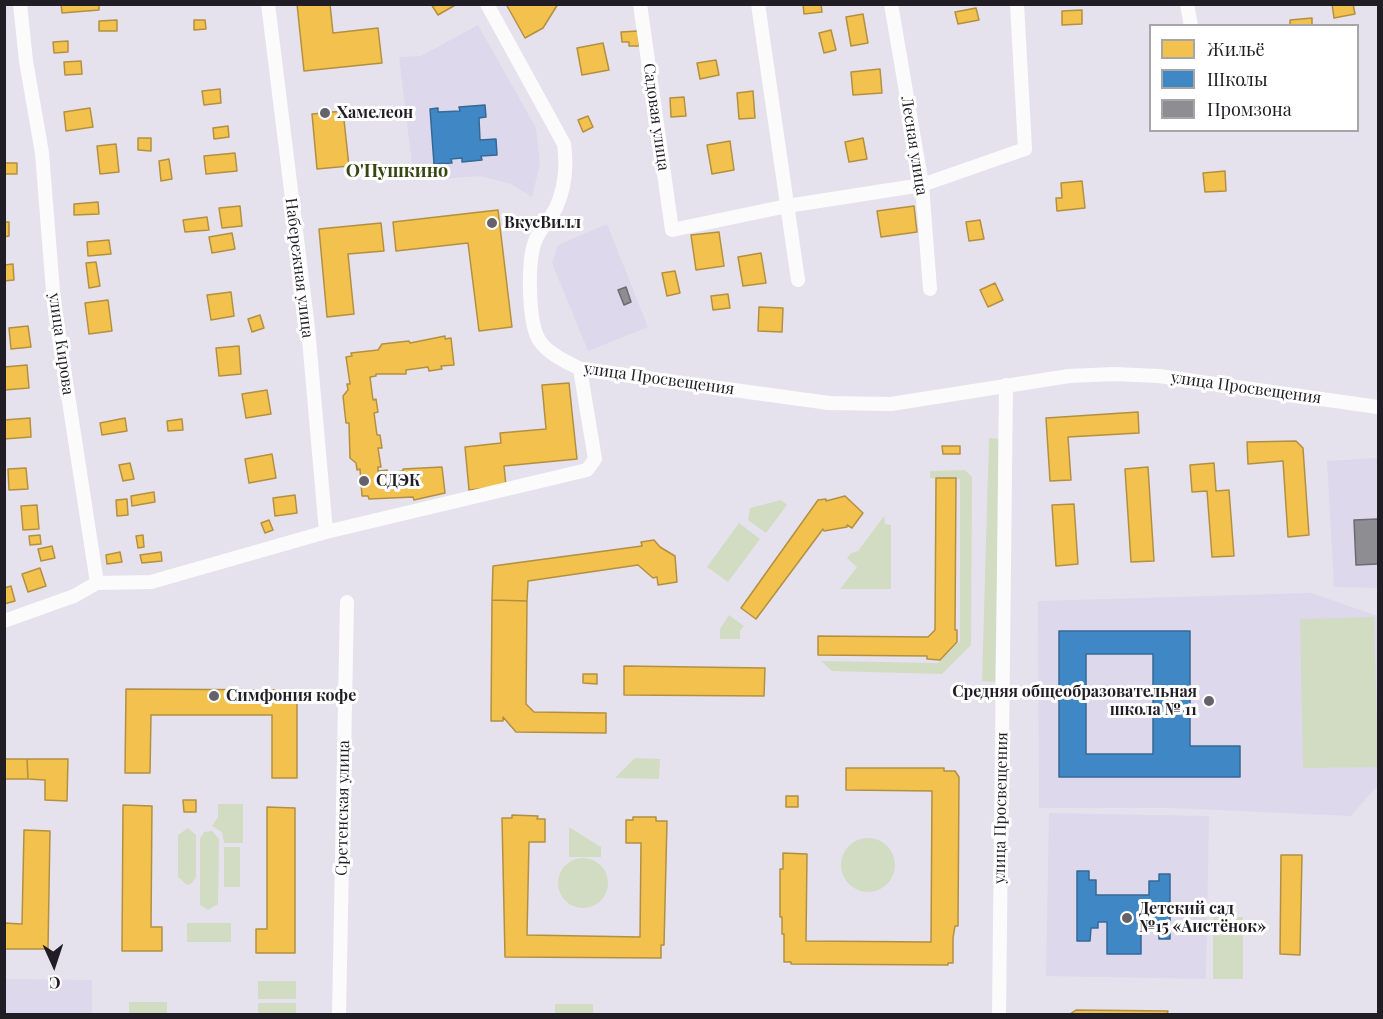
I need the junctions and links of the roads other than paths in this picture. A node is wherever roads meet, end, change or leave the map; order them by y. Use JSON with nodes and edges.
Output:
{"nodes":[{"id":1,"x":20,"y":4,"type":"edge"},
{"id":2,"x":268,"y":4,"type":"edge"},
{"id":3,"x":487,"y":4,"type":"edge"},
{"id":4,"x":640,"y":4,"type":"edge"},
{"id":5,"x":758,"y":4,"type":"edge"},
{"id":6,"x":891,"y":4,"type":"edge"},
{"id":7,"x":1017,"y":4,"type":"edge"},
{"id":8,"x":1187,"y":4,"type":"edge"},
{"id":9,"x":1191,"y":24,"type":"edge"},
{"id":10,"x":922,"y":185,"type":"junction"},
{"id":11,"x":787,"y":206,"type":"junction"},
{"id":12,"x":798,"y":280,"type":"dead end"},
{"id":13,"x":930,"y":289,"type":"dead end"},
{"id":14,"x":580,"y":369,"type":"junction"},
{"id":15,"x":1006,"y":385,"type":"junction"},
{"id":16,"x":1378,"y":407,"type":"edge"},
{"id":17,"x":326,"y":532,"type":"junction"},
{"id":18,"x":97,"y":583,"type":"junction"},
{"id":19,"x":346,"y":602,"type":"dead end"},
{"id":20,"x":4,"y":621,"type":"edge"},
{"id":21,"x":339,"y":1014,"type":"edge"},
{"id":22,"x":999,"y":1014,"type":"edge"}],
"edges":[{"from":1,"to":18,"type":"street","name":"улица Кирова"},
{"from":2,"to":17,"type":"street","name":"Набережная улица"},
{"from":3,"to":14,"type":"street","name":"улица Просвещения"},
{"from":4,"to":11,"type":"street","name":"Садовая улица"},
{"from":5,"to":11,"type":"street"},
{"from":6,"to":10,"type":"street","name":"Лесная улица"},
{"from":7,"to":10,"type":"street"},
{"from":8,"to":9,"type":"street"},
{"from":10,"to":11,"type":"street"},
{"from":10,"to":13,"type":"street","name":"Лесная улица"},
{"from":11,"to":12,"type":"street"},
{"from":14,"to":15,"type":"street","name":"улица Просвещения"},
{"from":14,"to":17,"type":"street"},
{"from":15,"to":16,"type":"street","name":"улица Просвещения"},
{"from":15,"to":22,"type":"street","name":"улица Просвещения"},
{"from":17,"to":18,"type":"street"},
{"from":18,"to":20,"type":"street"},
{"from":19,"to":21,"type":"street","name":"Сретенская улица"}]}
